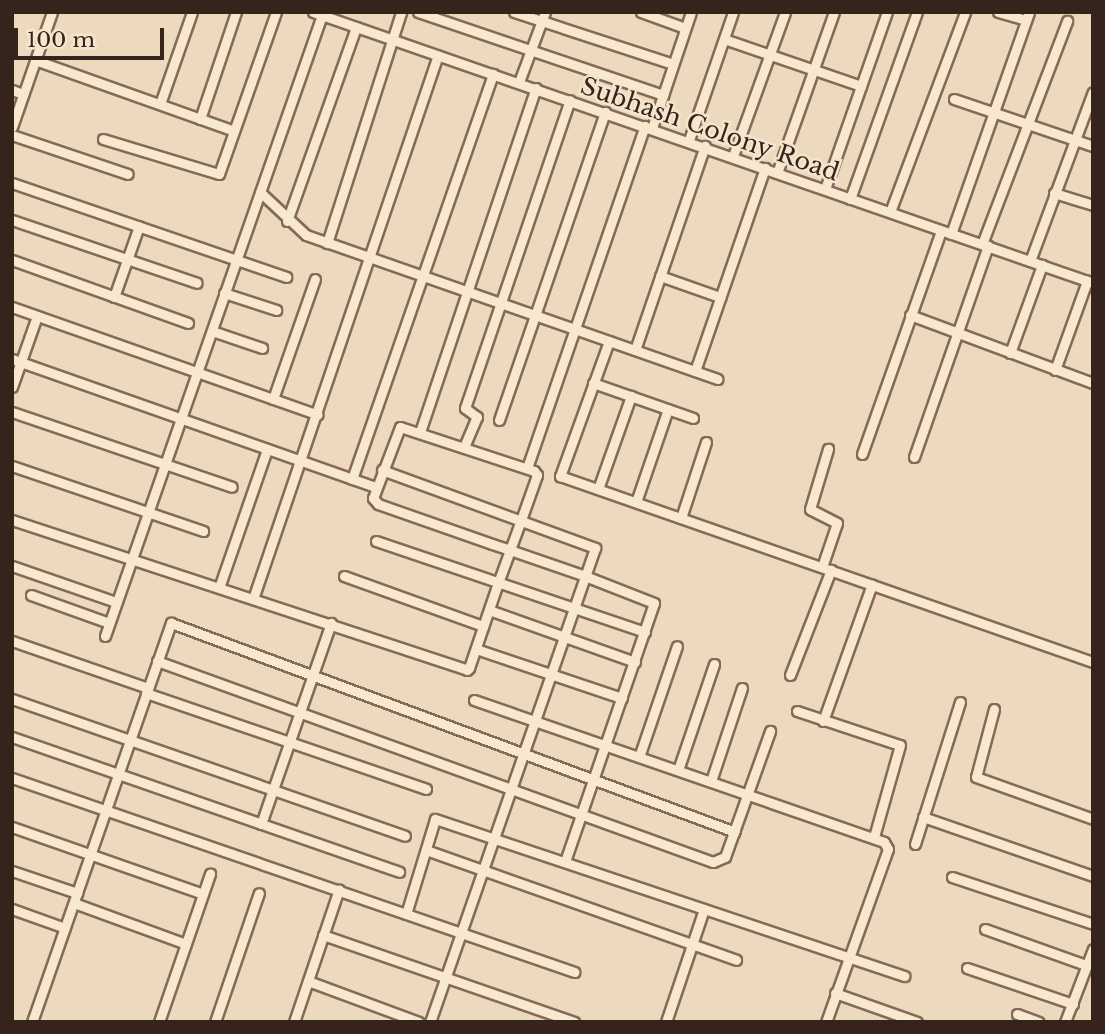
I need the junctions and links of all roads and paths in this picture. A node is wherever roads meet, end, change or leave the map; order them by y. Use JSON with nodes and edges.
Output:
{"nodes":[{"id":1,"x":52,"y":12,"type":"edge"},
{"id":2,"x":192,"y":12,"type":"edge"},
{"id":3,"x":236,"y":12,"type":"edge"},
{"id":4,"x":276,"y":12,"type":"edge"},
{"id":5,"x":401,"y":12,"type":"edge"},
{"id":6,"x":418,"y":12,"type":"edge"},
{"id":7,"x":513,"y":12,"type":"edge"},
{"id":8,"x":641,"y":12,"type":"edge"},
{"id":9,"x":691,"y":12,"type":"edge"},
{"id":10,"x":733,"y":12,"type":"edge"},
{"id":11,"x":785,"y":12,"type":"edge"},
{"id":12,"x":834,"y":12,"type":"edge"},
{"id":13,"x":887,"y":12,"type":"edge"},
{"id":14,"x":917,"y":12,"type":"edge"},
{"id":15,"x":965,"y":12,"type":"edge"},
{"id":16,"x":998,"y":12,"type":"edge"},
{"id":17,"x":319,"y":13,"type":"edge"},
{"id":18,"x":1028,"y":16,"type":"edge"},
{"id":19,"x":543,"y":17,"type":"edge"},
{"id":20,"x":1067,"y":21,"type":"dead end"},
{"id":21,"x":356,"y":27,"type":"junction"},
{"id":22,"x":685,"y":28,"type":"junction"},
{"id":23,"x":392,"y":39,"type":"junction"},
{"id":24,"x":724,"y":39,"type":"junction"},
{"id":25,"x":531,"y":50,"type":"junction"},
{"id":26,"x":438,"y":55,"type":"junction"},
{"id":27,"x":769,"y":55,"type":"junction"},
{"id":28,"x":35,"y":60,"type":"junction"},
{"id":29,"x":673,"y":64,"type":"junction"},
{"id":30,"x":814,"y":70,"type":"junction"},
{"id":31,"x":494,"y":74,"type":"junction"},
{"id":32,"x":519,"y":82,"type":"junction"},
{"id":33,"x":861,"y":86,"type":"junction"},
{"id":34,"x":536,"y":88,"type":"junction"},
{"id":35,"x":12,"y":90,"type":"edge"},
{"id":36,"x":1093,"y":92,"type":"edge"},
{"id":37,"x":23,"y":94,"type":"junction"},
{"id":38,"x":663,"y":95,"type":"junction"},
{"id":39,"x":954,"y":99,"type":"dead end"},
{"id":40,"x":570,"y":100,"type":"junction"},
{"id":41,"x":160,"y":104,"type":"junction"},
{"id":42,"x":605,"y":112,"type":"junction"},
{"id":43,"x":994,"y":113,"type":"junction"},
{"id":44,"x":200,"y":119,"type":"junction"},
{"id":45,"x":1030,"y":123,"type":"junction"},
{"id":46,"x":12,"y":127,"type":"edge"},
{"id":47,"x":649,"y":127,"type":"junction"},
{"id":48,"x":234,"y":131,"type":"junction"},
{"id":49,"x":12,"y":135,"type":"edge"},
{"id":50,"x":103,"y":139,"type":"dead end"},
{"id":51,"x":1072,"y":139,"type":"junction"},
{"id":52,"x":689,"y":140,"type":"junction"},
{"id":53,"x":705,"y":146,"type":"junction"},
{"id":54,"x":1093,"y":146,"type":"edge"},
{"id":55,"x":733,"y":156,"type":"junction"},
{"id":56,"x":765,"y":168,"type":"junction"},
{"id":57,"x":777,"y":173,"type":"junction"},
{"id":58,"x":128,"y":174,"type":"dead end"},
{"id":59,"x":12,"y":183,"type":"edge"},
{"id":60,"x":825,"y":189,"type":"junction"},
{"id":61,"x":260,"y":192,"type":"junction"},
{"id":62,"x":1054,"y":193,"type":"junction"},
{"id":63,"x":850,"y":199,"type":"junction"},
{"id":64,"x":1093,"y":205,"type":"edge"},
{"id":65,"x":890,"y":212,"type":"junction"},
{"id":66,"x":12,"y":220,"type":"edge"},
{"id":67,"x":287,"y":222,"type":"junction"},
{"id":68,"x":139,"y":226,"type":"junction"},
{"id":69,"x":946,"y":233,"type":"junction"},
{"id":70,"x":327,"y":243,"type":"junction"},
{"id":71,"x":985,"y":245,"type":"junction"},
{"id":72,"x":236,"y":259,"type":"junction"},
{"id":73,"x":372,"y":259,"type":"junction"},
{"id":74,"x":12,"y":260,"type":"edge"},
{"id":75,"x":127,"y":260,"type":"junction"},
{"id":76,"x":1030,"y":261,"type":"junction"},
{"id":77,"x":1042,"y":265,"type":"junction"},
{"id":78,"x":423,"y":276,"type":"junction"},
{"id":79,"x":660,"y":276,"type":"junction"},
{"id":80,"x":286,"y":277,"type":"dead end"},
{"id":81,"x":315,"y":279,"type":"dead end"},
{"id":82,"x":1090,"y":282,"type":"edge"},
{"id":83,"x":197,"y":283,"type":"dead end"},
{"id":84,"x":467,"y":291,"type":"junction"},
{"id":85,"x":225,"y":293,"type":"junction"},
{"id":86,"x":114,"y":297,"type":"junction"},
{"id":87,"x":720,"y":297,"type":"junction"},
{"id":88,"x":499,"y":302,"type":"junction"},
{"id":89,"x":12,"y":307,"type":"edge"},
{"id":90,"x":276,"y":310,"type":"dead end"},
{"id":91,"x":535,"y":315,"type":"junction"},
{"id":92,"x":910,"y":315,"type":"junction"},
{"id":93,"x":37,"y":316,"type":"junction"},
{"id":94,"x":188,"y":323,"type":"dead end"},
{"id":95,"x":576,"y":329,"type":"junction"},
{"id":96,"x":212,"y":331,"type":"junction"},
{"id":97,"x":958,"y":333,"type":"junction"},
{"id":98,"x":609,"y":341,"type":"junction"},
{"id":99,"x":262,"y":348,"type":"dead end"},
{"id":100,"x":635,"y":350,"type":"junction"},
{"id":101,"x":1010,"y":353,"type":"junction"},
{"id":102,"x":17,"y":361,"type":"edge"},
{"id":103,"x":1055,"y":370,"type":"junction"},
{"id":104,"x":695,"y":371,"type":"junction"},
{"id":105,"x":197,"y":372,"type":"junction"},
{"id":106,"x":718,"y":379,"type":"dead end"},
{"id":107,"x":593,"y":383,"type":"junction"},
{"id":108,"x":1093,"y":383,"type":"edge"},
{"id":109,"x":12,"y":387,"type":"edge"},
{"id":110,"x":631,"y":396,"type":"junction"},
{"id":111,"x":273,"y":398,"type":"junction"},
{"id":112,"x":668,"y":409,"type":"junction"},
{"id":113,"x":12,"y":412,"type":"edge"},
{"id":114,"x":318,"y":415,"type":"junction"},
{"id":115,"x":181,"y":418,"type":"junction"},
{"id":116,"x":693,"y":418,"type":"dead end"},
{"id":117,"x":499,"y":420,"type":"dead end"},
{"id":118,"x":420,"y":432,"type":"junction"},
{"id":119,"x":706,"y":442,"type":"dead end"},
{"id":120,"x":464,"y":447,"type":"junction"},
{"id":121,"x":267,"y":449,"type":"junction"},
{"id":122,"x":828,"y":449,"type":"dead end"},
{"id":123,"x":862,"y":454,"type":"dead end"},
{"id":124,"x":914,"y":457,"type":"dead end"},
{"id":125,"x":302,"y":461,"type":"junction"},
{"id":126,"x":164,"y":464,"type":"junction"},
{"id":127,"x":12,"y":466,"type":"edge"},
{"id":128,"x":527,"y":468,"type":"junction"},
{"id":129,"x":382,"y":470,"type":"junction"},
{"id":130,"x":352,"y":479,"type":"junction"},
{"id":131,"x":232,"y":487,"type":"dead end"},
{"id":132,"x":376,"y":488,"type":"junction"},
{"id":133,"x":598,"y":489,"type":"junction"},
{"id":134,"x":636,"y":502,"type":"junction"},
{"id":135,"x":148,"y":512,"type":"junction"},
{"id":136,"x":681,"y":518,"type":"junction"},
{"id":137,"x":12,"y":520,"type":"edge"},
{"id":138,"x":521,"y":520,"type":"junction"},
{"id":139,"x":202,"y":531,"type":"dead end"},
{"id":140,"x":376,"y":541,"type":"dead end"},
{"id":141,"x":510,"y":550,"type":"junction"},
{"id":142,"x":131,"y":561,"type":"junction"},
{"id":143,"x":12,"y":566,"type":"edge"},
{"id":144,"x":827,"y":568,"type":"junction"},
{"id":145,"x":344,"y":576,"type":"dead end"},
{"id":146,"x":585,"y":576,"type":"junction"},
{"id":147,"x":498,"y":583,"type":"junction"},
{"id":148,"x":220,"y":584,"type":"junction"},
{"id":149,"x":872,"y":584,"type":"junction"},
{"id":150,"x":31,"y":595,"type":"dead end"},
{"id":151,"x":254,"y":596,"type":"junction"},
{"id":152,"x":116,"y":603,"type":"junction"},
{"id":153,"x":573,"y":608,"type":"junction"},
{"id":154,"x":489,"y":610,"type":"junction"},
{"id":155,"x":109,"y":623,"type":"junction"},
{"id":156,"x":331,"y":623,"type":"junction"},
{"id":157,"x":484,"y":626,"type":"junction"},
{"id":158,"x":645,"y":632,"type":"junction"},
{"id":159,"x":104,"y":636,"type":"dead end"},
{"id":160,"x":564,"y":637,"type":"junction"},
{"id":161,"x":12,"y":640,"type":"edge"},
{"id":162,"x":677,"y":646,"type":"dead end"},
{"id":163,"x":476,"y":649,"type":"junction"},
{"id":164,"x":157,"y":661,"type":"junction"},
{"id":165,"x":635,"y":662,"type":"junction"},
{"id":166,"x":1093,"y":662,"type":"edge"},
{"id":167,"x":714,"y":664,"type":"dead end"},
{"id":168,"x":312,"y":675,"type":"junction"},
{"id":169,"x":550,"y":675,"type":"junction"},
{"id":170,"x":790,"y":675,"type":"dead end"},
{"id":171,"x":742,"y":688,"type":"dead end"},
{"id":172,"x":147,"y":691,"type":"junction"},
{"id":173,"x":622,"y":698,"type":"junction"},
{"id":174,"x":12,"y":699,"type":"edge"},
{"id":175,"x":474,"y":700,"type":"dead end"},
{"id":176,"x":960,"y":702,"type":"dead end"},
{"id":177,"x":300,"y":708,"type":"junction"},
{"id":178,"x":994,"y":709,"type":"dead end"},
{"id":179,"x":797,"y":711,"type":"dead end"},
{"id":180,"x":534,"y":721,"type":"junction"},
{"id":181,"x":823,"y":721,"type":"junction"},
{"id":182,"x":770,"y":731,"type":"dead end"},
{"id":183,"x":12,"y":737,"type":"edge"},
{"id":184,"x":130,"y":740,"type":"junction"},
{"id":185,"x":288,"y":742,"type":"junction"},
{"id":186,"x":606,"y":746,"type":"junction"},
{"id":187,"x":523,"y":752,"type":"junction"},
{"id":188,"x":639,"y":757,"type":"junction"},
{"id":189,"x":678,"y":770,"type":"junction"},
{"id":190,"x":118,"y":774,"type":"junction"},
{"id":191,"x":12,"y":778,"type":"edge"},
{"id":192,"x":594,"y":779,"type":"junction"},
{"id":193,"x":711,"y":781,"type":"junction"},
{"id":194,"x":426,"y":789,"type":"dead end"},
{"id":195,"x":511,"y":789,"type":"junction"},
{"id":196,"x":272,"y":790,"type":"junction"},
{"id":197,"x":747,"y":793,"type":"junction"},
{"id":198,"x":106,"y":810,"type":"junction"},
{"id":199,"x":582,"y":815,"type":"junction"},
{"id":200,"x":923,"y":817,"type":"junction"},
{"id":201,"x":1093,"y":818,"type":"edge"},
{"id":202,"x":261,"y":824,"type":"junction"},
{"id":203,"x":12,"y":827,"type":"edge"},
{"id":204,"x":735,"y":832,"type":"junction"},
{"id":205,"x":405,"y":836,"type":"dead end"},
{"id":206,"x":874,"y":837,"type":"junction"},
{"id":207,"x":494,"y":838,"type":"junction"},
{"id":208,"x":915,"y":844,"type":"dead end"},
{"id":209,"x":426,"y":850,"type":"junction"},
{"id":210,"x":90,"y":855,"type":"junction"},
{"id":211,"x":565,"y":862,"type":"junction"},
{"id":212,"x":12,"y":871,"type":"edge"},
{"id":213,"x":482,"y":871,"type":"junction"},
{"id":214,"x":399,"y":872,"type":"dead end"},
{"id":215,"x":210,"y":874,"type":"dead end"},
{"id":216,"x":1093,"y":876,"type":"edge"},
{"id":217,"x":952,"y":877,"type":"dead end"},
{"id":218,"x":339,"y":889,"type":"junction"},
{"id":219,"x":259,"y":893,"type":"dead end"},
{"id":220,"x":203,"y":894,"type":"junction"},
{"id":221,"x":75,"y":898,"type":"junction"},
{"id":222,"x":704,"y":908,"type":"junction"},
{"id":223,"x":12,"y":909,"type":"edge"},
{"id":224,"x":406,"y":914,"type":"junction"},
{"id":225,"x":1093,"y":924,"type":"edge"},
{"id":226,"x":65,"y":928,"type":"junction"},
{"id":227,"x":985,"y":929,"type":"dead end"},
{"id":228,"x":461,"y":933,"type":"junction"},
{"id":229,"x":323,"y":935,"type":"junction"},
{"id":230,"x":186,"y":944,"type":"junction"},
{"id":231,"x":693,"y":944,"type":"junction"},
{"id":232,"x":1093,"y":949,"type":"edge"},
{"id":233,"x":847,"y":957,"type":"junction"},
{"id":234,"x":736,"y":960,"type":"dead end"},
{"id":235,"x":1086,"y":965,"type":"junction"},
{"id":236,"x":967,"y":968,"type":"dead end"},
{"id":237,"x":574,"y":972,"type":"dead end"},
{"id":238,"x":904,"y":976,"type":"dead end"},
{"id":239,"x":445,"y":978,"type":"junction"},
{"id":240,"x":308,"y":981,"type":"junction"},
{"id":241,"x":835,"y":993,"type":"junction"},
{"id":242,"x":1073,"y":1004,"type":"junction"},
{"id":243,"x":1017,"y":1014,"type":"dead end"},
{"id":244,"x":914,"y":1021,"type":"edge"},
{"id":245,"x":32,"y":1022,"type":"edge"},
{"id":246,"x":159,"y":1022,"type":"edge"},
{"id":247,"x":215,"y":1022,"type":"edge"},
{"id":248,"x":294,"y":1022,"type":"edge"},
{"id":249,"x":419,"y":1022,"type":"edge"},
{"id":250,"x":430,"y":1022,"type":"edge"},
{"id":251,"x":574,"y":1022,"type":"edge"},
{"id":252,"x":666,"y":1022,"type":"edge"},
{"id":253,"x":826,"y":1022,"type":"edge"},
{"id":254,"x":1040,"y":1022,"type":"edge"},
{"id":255,"x":1065,"y":1022,"type":"edge"}],
"edges":[{"from":1,"to":28,"type":"street"},
{"from":2,"to":41,"type":"street"},
{"from":3,"to":44,"type":"street"},
{"from":4,"to":48,"type":"street"},
{"from":5,"to":23,"type":"street"},
{"from":6,"to":25,"type":"street"},
{"from":7,"to":19,"type":"street"},
{"from":8,"to":22,"type":"street"},
{"from":9,"to":22,"type":"street"},
{"from":10,"to":24,"type":"street"},
{"from":11,"to":27,"type":"street"},
{"from":12,"to":30,"type":"street"},
{"from":13,"to":33,"type":"street"},
{"from":14,"to":63,"type":"street"},
{"from":15,"to":65,"type":"street"},
{"from":16,"to":18,"type":"street"},
{"from":17,"to":21,"type":"street","name":"Subhash Colony Road"},
{"from":17,"to":61,"type":"street"},
{"from":18,"to":43,"type":"street"},
{"from":19,"to":25,"type":"street"},
{"from":19,"to":29,"type":"street"},
{"from":20,"to":45,"type":"street"},
{"from":21,"to":23,"type":"street","name":"Subhash Colony Road"},
{"from":21,"to":67,"type":"street"},
{"from":22,"to":29,"type":"street"},
{"from":23,"to":26,"type":"street","name":"Subhash Colony Road"},
{"from":23,"to":70,"type":"street"},
{"from":24,"to":27,"type":"street"},
{"from":24,"to":52,"type":"street"},
{"from":25,"to":32,"type":"street"},
{"from":25,"to":38,"type":"street"},
{"from":26,"to":31,"type":"street","name":"Subhash Colony Road"},
{"from":26,"to":73,"type":"street"},
{"from":27,"to":30,"type":"street"},
{"from":27,"to":55,"type":"street"},
{"from":28,"to":37,"type":"street"},
{"from":28,"to":41,"type":"street"},
{"from":29,"to":38,"type":"street"},
{"from":30,"to":33,"type":"street"},
{"from":30,"to":57,"type":"street"},
{"from":31,"to":32,"type":"street","name":"Subhash Colony Road"},
{"from":31,"to":78,"type":"street"},
{"from":32,"to":34,"type":"street","name":"Subhash Colony Road"},
{"from":33,"to":60,"type":"street"},
{"from":34,"to":40,"type":"street","name":"Subhash Colony Road"},
{"from":34,"to":84,"type":"street"},
{"from":35,"to":37,"type":"street"},
{"from":36,"to":51,"type":"street"},
{"from":37,"to":46,"type":"street"},
{"from":38,"to":47,"type":"street"},
{"from":39,"to":43,"type":"street"},
{"from":40,"to":42,"type":"street","name":"Subhash Colony Road"},
{"from":40,"to":88,"type":"street"},
{"from":41,"to":44,"type":"street"},
{"from":42,"to":47,"type":"street","name":"Subhash Colony Road"},
{"from":42,"to":91,"type":"street"},
{"from":43,"to":45,"type":"street"},
{"from":43,"to":69,"type":"street"},
{"from":44,"to":48,"type":"street"},
{"from":45,"to":51,"type":"street"},
{"from":45,"to":71,"type":"street"},
{"from":47,"to":52,"type":"street","name":"Subhash Colony Road"},
{"from":47,"to":95,"type":"street"},
{"from":48,"to":50,"type":"street"},
{"from":49,"to":58,"type":"street"},
{"from":51,"to":54,"type":"street"},
{"from":51,"to":62,"type":"street"},
{"from":52,"to":53,"type":"street","name":"Subhash Colony Road"},
{"from":53,"to":55,"type":"street","name":"Subhash Colony Road"},
{"from":53,"to":79,"type":"street"},
{"from":55,"to":56,"type":"street","name":"Subhash Colony Road"},
{"from":56,"to":57,"type":"street","name":"Subhash Colony Road"},
{"from":56,"to":87,"type":"street"},
{"from":57,"to":60,"type":"street","name":"Subhash Colony Road"},
{"from":59,"to":68,"type":"street"},
{"from":60,"to":63,"type":"street","name":"Subhash Colony Road"},
{"from":61,"to":67,"type":"street"},
{"from":61,"to":72,"type":"street"},
{"from":62,"to":64,"type":"street"},
{"from":62,"to":76,"type":"street"},
{"from":63,"to":65,"type":"street","name":"Subhash Colony Road"},
{"from":65,"to":69,"type":"street","name":"Subhash Colony Road"},
{"from":66,"to":75,"type":"street"},
{"from":67,"to":70,"type":"street"},
{"from":68,"to":72,"type":"street"},
{"from":68,"to":75,"type":"street"},
{"from":69,"to":71,"type":"street","name":"Subhash Colony Road"},
{"from":69,"to":92,"type":"street"},
{"from":70,"to":73,"type":"street"},
{"from":71,"to":76,"type":"street","name":"Subhash Colony Road"},
{"from":71,"to":97,"type":"street"},
{"from":72,"to":80,"type":"street"},
{"from":72,"to":85,"type":"street"},
{"from":73,"to":78,"type":"street"},
{"from":73,"to":114,"type":"street"},
{"from":74,"to":86,"type":"street"},
{"from":75,"to":83,"type":"street"},
{"from":75,"to":86,"type":"street"},
{"from":76,"to":77,"type":"street","name":"Subhash Colony Road"},
{"from":77,"to":82,"type":"street","name":"Subhash Colony Road"},
{"from":77,"to":101,"type":"street"},
{"from":78,"to":84,"type":"street"},
{"from":78,"to":130,"type":"street"},
{"from":79,"to":87,"type":"street"},
{"from":79,"to":100,"type":"street"},
{"from":81,"to":111,"type":"street"},
{"from":82,"to":103,"type":"street"},
{"from":84,"to":88,"type":"street"},
{"from":84,"to":118,"type":"street"},
{"from":85,"to":90,"type":"street"},
{"from":85,"to":96,"type":"street"},
{"from":86,"to":94,"type":"street"},
{"from":87,"to":104,"type":"street"},
{"from":88,"to":91,"type":"street"},
{"from":88,"to":120,"type":"street"},
{"from":89,"to":93,"type":"street"},
{"from":91,"to":95,"type":"street"},
{"from":91,"to":117,"type":"street"},
{"from":92,"to":97,"type":"street"},
{"from":92,"to":123,"type":"street"},
{"from":93,"to":102,"type":"street"},
{"from":93,"to":105,"type":"street"},
{"from":95,"to":98,"type":"street"},
{"from":95,"to":128,"type":"street"},
{"from":96,"to":99,"type":"street"},
{"from":96,"to":105,"type":"street"},
{"from":97,"to":101,"type":"street"},
{"from":97,"to":124,"type":"street"},
{"from":98,"to":100,"type":"street"},
{"from":98,"to":107,"type":"street"},
{"from":100,"to":104,"type":"street"},
{"from":101,"to":103,"type":"street"},
{"from":102,"to":109,"type":"street"},
{"from":102,"to":115,"type":"street"},
{"from":103,"to":108,"type":"street"},
{"from":104,"to":106,"type":"street"},
{"from":105,"to":111,"type":"street"},
{"from":105,"to":115,"type":"street"},
{"from":107,"to":110,"type":"street"},
{"from":107,"to":133,"type":"street"},
{"from":110,"to":112,"type":"street"},
{"from":110,"to":133,"type":"street"},
{"from":111,"to":114,"type":"street"},
{"from":112,"to":116,"type":"street"},
{"from":112,"to":134,"type":"street"},
{"from":113,"to":126,"type":"street"},
{"from":114,"to":125,"type":"street"},
{"from":115,"to":121,"type":"street"},
{"from":115,"to":126,"type":"street"},
{"from":118,"to":120,"type":"street"},
{"from":118,"to":129,"type":"street"},
{"from":119,"to":136,"type":"street"},
{"from":120,"to":128,"type":"street"},
{"from":121,"to":125,"type":"street"},
{"from":121,"to":148,"type":"street"},
{"from":122,"to":144,"type":"street"},
{"from":125,"to":130,"type":"street"},
{"from":125,"to":151,"type":"street"},
{"from":126,"to":131,"type":"street"},
{"from":126,"to":135,"type":"street"},
{"from":127,"to":135,"type":"street"},
{"from":128,"to":138,"type":"street"},
{"from":129,"to":132,"type":"street"},
{"from":129,"to":138,"type":"street"},
{"from":130,"to":132,"type":"street"},
{"from":132,"to":141,"type":"street"},
{"from":133,"to":134,"type":"street"},
{"from":134,"to":136,"type":"street"},
{"from":135,"to":139,"type":"street"},
{"from":135,"to":142,"type":"street"},
{"from":136,"to":144,"type":"street"},
{"from":137,"to":142,"type":"street"},
{"from":138,"to":141,"type":"street"},
{"from":138,"to":146,"type":"street"},
{"from":140,"to":147,"type":"street"},
{"from":141,"to":146,"type":"street"},
{"from":141,"to":147,"type":"street"},
{"from":142,"to":148,"type":"street"},
{"from":142,"to":152,"type":"street"},
{"from":143,"to":152,"type":"street"},
{"from":144,"to":149,"type":"street"},
{"from":144,"to":170,"type":"street"},
{"from":145,"to":157,"type":"street"},
{"from":146,"to":153,"type":"street"},
{"from":146,"to":158,"type":"street"},
{"from":147,"to":153,"type":"street"},
{"from":147,"to":154,"type":"street"},
{"from":148,"to":151,"type":"street"},
{"from":149,"to":166,"type":"street"},
{"from":149,"to":181,"type":"street"},
{"from":150,"to":155,"type":"street"},
{"from":151,"to":156,"type":"street"},
{"from":152,"to":155,"type":"street"},
{"from":153,"to":158,"type":"street"},
{"from":153,"to":160,"type":"street"},
{"from":154,"to":157,"type":"street"},
{"from":154,"to":160,"type":"street"},
{"from":155,"to":159,"type":"street"},
{"from":156,"to":163,"type":"street"},
{"from":156,"to":168,"type":"street"},
{"from":157,"to":163,"type":"street"},
{"from":158,"to":165,"type":"street"},
{"from":160,"to":165,"type":"street"},
{"from":160,"to":169,"type":"street"},
{"from":161,"to":172,"type":"street"},
{"from":162,"to":188,"type":"street"},
{"from":163,"to":169,"type":"street"},
{"from":164,"to":168,"type":"street"},
{"from":164,"to":172,"type":"street"},
{"from":164,"to":177,"type":"street"},
{"from":165,"to":173,"type":"street"},
{"from":167,"to":189,"type":"street"},
{"from":168,"to":177,"type":"street"},
{"from":168,"to":187,"type":"street"},
{"from":169,"to":173,"type":"street"},
{"from":169,"to":180,"type":"street"},
{"from":171,"to":193,"type":"street"},
{"from":172,"to":184,"type":"street"},
{"from":172,"to":185,"type":"street"},
{"from":173,"to":186,"type":"street"},
{"from":174,"to":184,"type":"street"},
{"from":175,"to":180,"type":"street"},
{"from":176,"to":200,"type":"street"},
{"from":177,"to":185,"type":"street"},
{"from":177,"to":195,"type":"street"},
{"from":178,"to":201,"type":"street"},
{"from":179,"to":181,"type":"street"},
{"from":180,"to":186,"type":"street"},
{"from":180,"to":187,"type":"street"},
{"from":181,"to":206,"type":"street"},
{"from":182,"to":197,"type":"street"},
{"from":183,"to":190,"type":"street"},
{"from":184,"to":190,"type":"street"},
{"from":184,"to":196,"type":"street"},
{"from":185,"to":194,"type":"street"},
{"from":185,"to":196,"type":"street"},
{"from":186,"to":188,"type":"street"},
{"from":186,"to":192,"type":"street"},
{"from":187,"to":192,"type":"street"},
{"from":187,"to":195,"type":"street"},
{"from":188,"to":189,"type":"street"},
{"from":189,"to":193,"type":"street"},
{"from":190,"to":198,"type":"street"},
{"from":190,"to":202,"type":"street"},
{"from":191,"to":198,"type":"street"},
{"from":192,"to":199,"type":"street"},
{"from":192,"to":204,"type":"street"},
{"from":193,"to":197,"type":"street"},
{"from":195,"to":199,"type":"street"},
{"from":195,"to":207,"type":"street"},
{"from":196,"to":202,"type":"street"},
{"from":196,"to":205,"type":"street"},
{"from":197,"to":204,"type":"street"},
{"from":197,"to":206,"type":"street"},
{"from":198,"to":210,"type":"street"},
{"from":198,"to":218,"type":"street"},
{"from":199,"to":204,"type":"street"},
{"from":199,"to":211,"type":"street"},
{"from":200,"to":208,"type":"street"},
{"from":200,"to":216,"type":"street"},
{"from":202,"to":214,"type":"street"},
{"from":203,"to":210,"type":"street"},
{"from":206,"to":233,"type":"street"},
{"from":207,"to":209,"type":"street"},
{"from":207,"to":211,"type":"street"},
{"from":207,"to":213,"type":"street"},
{"from":209,"to":213,"type":"street"},
{"from":209,"to":224,"type":"street"},
{"from":210,"to":220,"type":"street"},
{"from":210,"to":221,"type":"street"},
{"from":211,"to":222,"type":"street"},
{"from":212,"to":221,"type":"street"},
{"from":213,"to":228,"type":"street"},
{"from":213,"to":231,"type":"street"},
{"from":215,"to":220,"type":"street"},
{"from":217,"to":225,"type":"street"},
{"from":218,"to":224,"type":"street"},
{"from":218,"to":229,"type":"street"},
{"from":219,"to":247,"type":"street"},
{"from":220,"to":230,"type":"street"},
{"from":221,"to":226,"type":"street"},
{"from":221,"to":230,"type":"street"},
{"from":222,"to":231,"type":"street"},
{"from":222,"to":233,"type":"street"},
{"from":223,"to":226,"type":"street"},
{"from":224,"to":228,"type":"street"},
{"from":226,"to":245,"type":"street"},
{"from":227,"to":235,"type":"street"},
{"from":228,"to":237,"type":"street"},
{"from":228,"to":239,"type":"street"},
{"from":229,"to":239,"type":"street"},
{"from":229,"to":240,"type":"street"},
{"from":230,"to":246,"type":"street"},
{"from":231,"to":234,"type":"street"},
{"from":231,"to":252,"type":"street"},
{"from":232,"to":235,"type":"street"},
{"from":233,"to":238,"type":"street"},
{"from":233,"to":241,"type":"street"},
{"from":235,"to":242,"type":"street"},
{"from":236,"to":242,"type":"street"},
{"from":239,"to":250,"type":"street"},
{"from":239,"to":251,"type":"street"},
{"from":240,"to":248,"type":"street"},
{"from":240,"to":249,"type":"street"},
{"from":241,"to":244,"type":"street"},
{"from":241,"to":253,"type":"street"},
{"from":242,"to":255,"type":"street"},
{"from":243,"to":254,"type":"street"}]}
